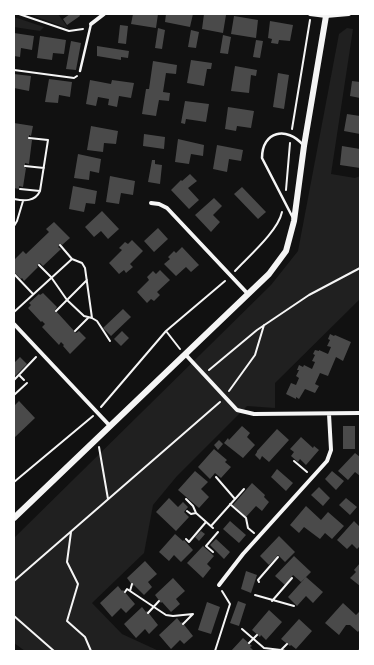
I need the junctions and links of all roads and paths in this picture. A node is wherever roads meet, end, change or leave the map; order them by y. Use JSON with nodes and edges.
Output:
{"nodes":[{"id":1,"x":19,"y":14,"type":"edge"},
{"id":2,"x":104,"y":14,"type":"edge"},
{"id":3,"x":310,"y":14,"type":"edge"},
{"id":4,"x":349,"y":14,"type":"edge"},
{"id":5,"x":326,"y":16,"type":"junction"},
{"id":6,"x":91,"y":24,"type":"junction"},
{"id":7,"x":14,"y":70,"type":"edge"},
{"id":8,"x":80,"y":71,"type":"joint"},
{"id":9,"x":291,"y":136,"type":"junction"},
{"id":10,"x":29,"y":138,"type":"dead end"},
{"id":11,"x":304,"y":146,"type":"junction"},
{"id":12,"x":25,"y":166,"type":"dead end"},
{"id":13,"x":44,"y":168,"type":"junction"},
{"id":14,"x":20,"y":188,"type":"dead end"},
{"id":15,"x":40,"y":191,"type":"junction"},
{"id":16,"x":14,"y":199,"type":"edge"},
{"id":17,"x":23,"y":201,"type":"junction"},
{"id":18,"x":285,"y":201,"type":"junction"},
{"id":19,"x":151,"y":203,"type":"dead end"},
{"id":20,"x":294,"y":220,"type":"junction"},
{"id":21,"x":14,"y":226,"type":"edge"},
{"id":22,"x":60,"y":245,"type":"dead end"},
{"id":23,"x":72,"y":259,"type":"junction"},
{"id":24,"x":39,"y":265,"type":"dead end"},
{"id":25,"x":360,"y":268,"type":"edge"},
{"id":26,"x":14,"y":274,"type":"edge"},
{"id":27,"x":231,"y":275,"type":"junction"},
{"id":28,"x":51,"y":277,"type":"junction"},
{"id":29,"x":86,"y":280,"type":"junction"},
{"id":30,"x":33,"y":294,"type":"junction"},
{"id":31,"x":248,"y":294,"type":"junction"},
{"id":32,"x":67,"y":300,"type":"junction"},
{"id":33,"x":56,"y":311,"type":"dead end"},
{"id":34,"x":14,"y":312,"type":"edge"},
{"id":35,"x":88,"y":318,"type":"junction"},
{"id":36,"x":92,"y":318,"type":"junction"},
{"id":37,"x":14,"y":324,"type":"edge"},
{"id":38,"x":264,"y":325,"type":"junction"},
{"id":39,"x":75,"y":331,"type":"dead end"},
{"id":40,"x":166,"y":332,"type":"junction"},
{"id":41,"x":110,"y":341,"type":"dead end"},
{"id":42,"x":40,"y":352,"type":"junction"},
{"id":43,"x":184,"y":354,"type":"junction"},
{"id":44,"x":19,"y":375,"type":"junction"},
{"id":45,"x":204,"y":375,"type":"junction"},
{"id":46,"x":14,"y":380,"type":"edge"},
{"id":47,"x":24,"y":380,"type":"dead end"},
{"id":48,"x":27,"y":383,"type":"dead end"},
{"id":49,"x":14,"y":395,"type":"edge"},
{"id":50,"x":225,"y":398,"type":"junction"},
{"id":51,"x":97,"y":412,"type":"junction"},
{"id":52,"x":360,"y":413,"type":"edge"},
{"id":53,"x":329,"y":414,"type":"junction"},
{"id":54,"x":110,"y":426,"type":"junction"},
{"id":55,"x":98,"y":438,"type":"junction"},
{"id":56,"x":294,"y":461,"type":"dead end"},
{"id":57,"x":216,"y":477,"type":"dead end"},
{"id":58,"x":313,"y":477,"type":"junction"},
{"id":59,"x":14,"y":482,"type":"edge"},
{"id":60,"x":244,"y":488,"type":"dead end"},
{"id":61,"x":108,"y":499,"type":"junction"},
{"id":62,"x":186,"y":499,"type":"dead end"},
{"id":63,"x":235,"y":499,"type":"junction"},
{"id":64,"x":230,"y":504,"type":"junction"},
{"id":65,"x":187,"y":511,"type":"dead end"},
{"id":66,"x":196,"y":513,"type":"junction"},
{"id":67,"x":14,"y":518,"type":"edge"},
{"id":68,"x":206,"y":522,"type":"junction"},
{"id":69,"x":211,"y":526,"type":"junction"},
{"id":70,"x":213,"y":528,"type":"dead end"},
{"id":71,"x":249,"y":530,"type":"dead end"},
{"id":72,"x":71,"y":532,"type":"junction"},
{"id":73,"x":218,"y":532,"type":"dead end"},
{"id":74,"x":186,"y":539,"type":"dead end"},
{"id":75,"x":213,"y":552,"type":"dead end"},
{"id":76,"x":278,"y":557,"type":"dead end"},
{"id":77,"x":292,"y":578,"type":"dead end"},
{"id":78,"x":14,"y":581,"type":"edge"},
{"id":79,"x":259,"y":582,"type":"dead end"},
{"id":80,"x":132,"y":584,"type":"dead end"},
{"id":81,"x":219,"y":586,"type":"joint"},
{"id":82,"x":130,"y":591,"type":"junction"},
{"id":83,"x":124,"y":592,"type":"dead end"},
{"id":84,"x":255,"y":595,"type":"dead end"},
{"id":85,"x":160,"y":601,"type":"dead end"},
{"id":86,"x":272,"y":601,"type":"junction"},
{"id":87,"x":294,"y":606,"type":"dead end"},
{"id":88,"x":154,"y":607,"type":"junction"},
{"id":89,"x":148,"y":613,"type":"dead end"},
{"id":90,"x":14,"y":616,"type":"edge"},
{"id":91,"x":183,"y":624,"type":"dead end"},
{"id":92,"x":242,"y":629,"type":"dead end"},
{"id":93,"x":257,"y":635,"type":"dead end"},
{"id":94,"x":253,"y":638,"type":"junction"},
{"id":95,"x":249,"y":643,"type":"dead end"},
{"id":96,"x":287,"y":644,"type":"dead end"},
{"id":97,"x":281,"y":650,"type":"edge"},
{"id":98,"x":54,"y":651,"type":"edge"},
{"id":99,"x":91,"y":651,"type":"edge"},
{"id":100,"x":215,"y":651,"type":"edge"},
{"id":101,"x":285,"y":651,"type":"edge"}],
"edges":[{"from":1,"to":6,"type":"path"},
{"from":2,"to":6,"type":"street"},
{"from":3,"to":5,"type":"street"},
{"from":3,"to":9,"type":"path"},
{"from":4,"to":5,"type":"street"},
{"from":5,"to":11,"type":"street"},
{"from":6,"to":8,"type":"lane"},
{"from":7,"to":8,"type":"path"},
{"from":9,"to":11,"type":"lane"},
{"from":9,"to":18,"type":"path"},
{"from":9,"to":18,"type":"lane"},
{"from":10,"to":13,"type":"path"},
{"from":11,"to":20,"type":"street"},
{"from":12,"to":13,"type":"path"},
{"from":13,"to":15,"type":"path"},
{"from":14,"to":15,"type":"path"},
{"from":15,"to":17,"type":"path"},
{"from":16,"to":17,"type":"path"},
{"from":17,"to":21,"type":"path"},
{"from":18,"to":20,"type":"lane"},
{"from":18,"to":27,"type":"path"},
{"from":19,"to":27,"type":"street"},
{"from":20,"to":31,"type":"street"},
{"from":22,"to":23,"type":"path"},
{"from":23,"to":28,"type":"path"},
{"from":23,"to":29,"type":"path"},
{"from":24,"to":28,"type":"path"},
{"from":25,"to":38,"type":"path"},
{"from":26,"to":30,"type":"path"},
{"from":27,"to":31,"type":"street"},
{"from":27,"to":40,"type":"path"},
{"from":28,"to":30,"type":"path"},
{"from":28,"to":32,"type":"path"},
{"from":29,"to":32,"type":"path"},
{"from":29,"to":36,"type":"path"},
{"from":30,"to":34,"type":"path"},
{"from":31,"to":43,"type":"street"},
{"from":32,"to":33,"type":"path"},
{"from":32,"to":35,"type":"path"},
{"from":35,"to":36,"type":"path"},
{"from":35,"to":39,"type":"path"},
{"from":36,"to":41,"type":"path"},
{"from":37,"to":42,"type":"street"},
{"from":38,"to":45,"type":"path"},
{"from":38,"to":50,"type":"path"},
{"from":40,"to":43,"type":"path"},
{"from":40,"to":51,"type":"path"},
{"from":42,"to":44,"type":"path"},
{"from":42,"to":51,"type":"street"},
{"from":43,"to":45,"type":"street"},
{"from":43,"to":54,"type":"street"},
{"from":44,"to":46,"type":"path"},
{"from":44,"to":47,"type":"path"},
{"from":45,"to":50,"type":"street"},
{"from":48,"to":49,"type":"path"},
{"from":50,"to":53,"type":"street"},
{"from":50,"to":61,"type":"path"},
{"from":51,"to":54,"type":"street"},
{"from":51,"to":59,"type":"path"},
{"from":52,"to":53,"type":"street"},
{"from":53,"to":58,"type":"street"},
{"from":54,"to":55,"type":"street"},
{"from":55,"to":61,"type":"path"},
{"from":55,"to":67,"type":"street"},
{"from":56,"to":58,"type":"path"},
{"from":57,"to":63,"type":"path"},
{"from":58,"to":81,"type":"street"},
{"from":60,"to":63,"type":"path"},
{"from":61,"to":72,"type":"path"},
{"from":62,"to":66,"type":"path"},
{"from":63,"to":64,"type":"path"},
{"from":64,"to":69,"type":"path"},
{"from":64,"to":71,"type":"path"},
{"from":65,"to":66,"type":"path"},
{"from":66,"to":68,"type":"path"},
{"from":68,"to":69,"type":"path"},
{"from":68,"to":74,"type":"path"},
{"from":69,"to":70,"type":"path"},
{"from":72,"to":78,"type":"path"},
{"from":72,"to":99,"type":"path"},
{"from":73,"to":75,"type":"path"},
{"from":76,"to":79,"type":"path"},
{"from":77,"to":86,"type":"path"},
{"from":80,"to":82,"type":"path"},
{"from":81,"to":100,"type":"path"},
{"from":82,"to":83,"type":"path"},
{"from":82,"to":88,"type":"path"},
{"from":84,"to":86,"type":"path"},
{"from":85,"to":88,"type":"path"},
{"from":86,"to":87,"type":"path"},
{"from":88,"to":89,"type":"path"},
{"from":88,"to":91,"type":"path"},
{"from":90,"to":98,"type":"path"},
{"from":92,"to":94,"type":"path"},
{"from":93,"to":94,"type":"path"},
{"from":94,"to":95,"type":"path"},
{"from":94,"to":97,"type":"path"},
{"from":96,"to":97,"type":"path"},
{"from":97,"to":101,"type":"path"}]}
